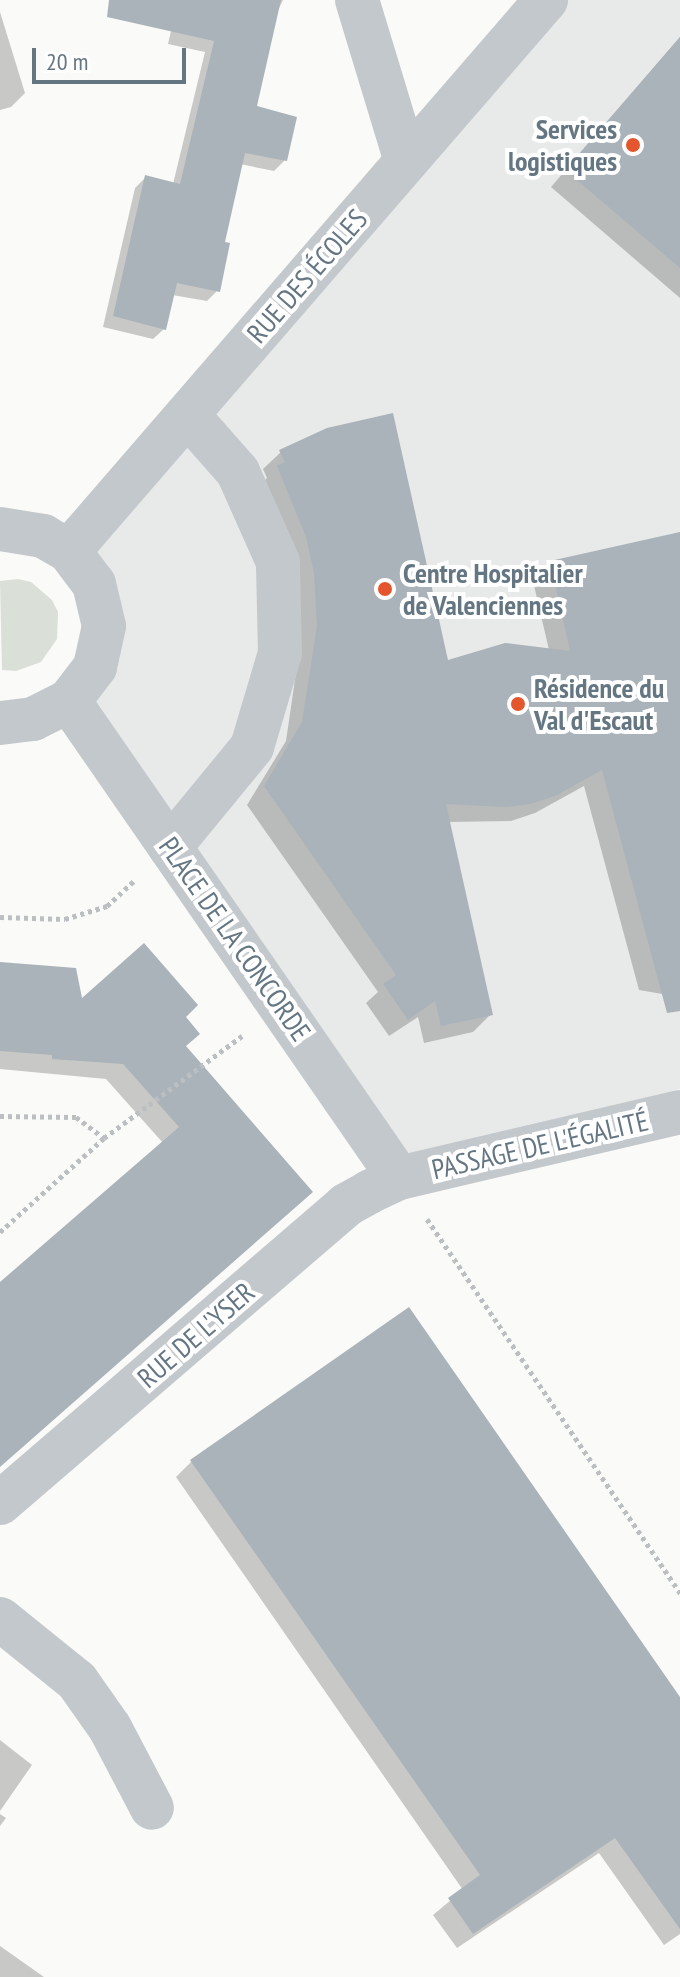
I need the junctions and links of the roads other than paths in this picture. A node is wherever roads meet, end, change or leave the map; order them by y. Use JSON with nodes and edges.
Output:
{"nodes":[{"id":1,"x":357,"y":0,"type":"edge"},
{"id":2,"x":546,"y":0,"type":"edge"},
{"id":3,"x":406,"y":161,"type":"junction"},
{"id":4,"x":188,"y":415,"type":"junction"},
{"id":5,"x":0,"y":529,"type":"edge"},
{"id":6,"x":69,"y":551,"type":"junction"},
{"id":7,"x":69,"y":701,"type":"junction"},
{"id":8,"x":0,"y":723,"type":"edge"},
{"id":9,"x":170,"y":847,"type":"junction"},
{"id":10,"x":680,"y":1112,"type":"edge"},
{"id":11,"x":399,"y":1178,"type":"junction"},
{"id":12,"x":0,"y":1503,"type":"edge"},
{"id":13,"x":0,"y":1619,"type":"edge"},
{"id":14,"x":152,"y":1808,"type":"dead end"}],
"edges":[{"from":1,"to":3,"type":"street"},
{"from":2,"to":3,"type":"street","name":"RUE DES ÉCOLES"},
{"from":3,"to":4,"type":"street","name":"RUE DES ÉCOLES"},
{"from":4,"to":6,"type":"street","name":"RUE DES ÉCOLES"},
{"from":4,"to":9,"type":"street"},
{"from":5,"to":6,"type":"street"},
{"from":6,"to":7,"type":"street"},
{"from":7,"to":8,"type":"street"},
{"from":7,"to":9,"type":"street","name":"PLACE DE LA CONCORDE"},
{"from":9,"to":11,"type":"street","name":"PLACE DE LA CONCORDE"},
{"from":10,"to":11,"type":"street","name":"PASSAGE DE L'ÉGALITÉ"},
{"from":11,"to":12,"type":"street","name":"RUE DE L'YSER"},
{"from":13,"to":14,"type":"street"}]}
